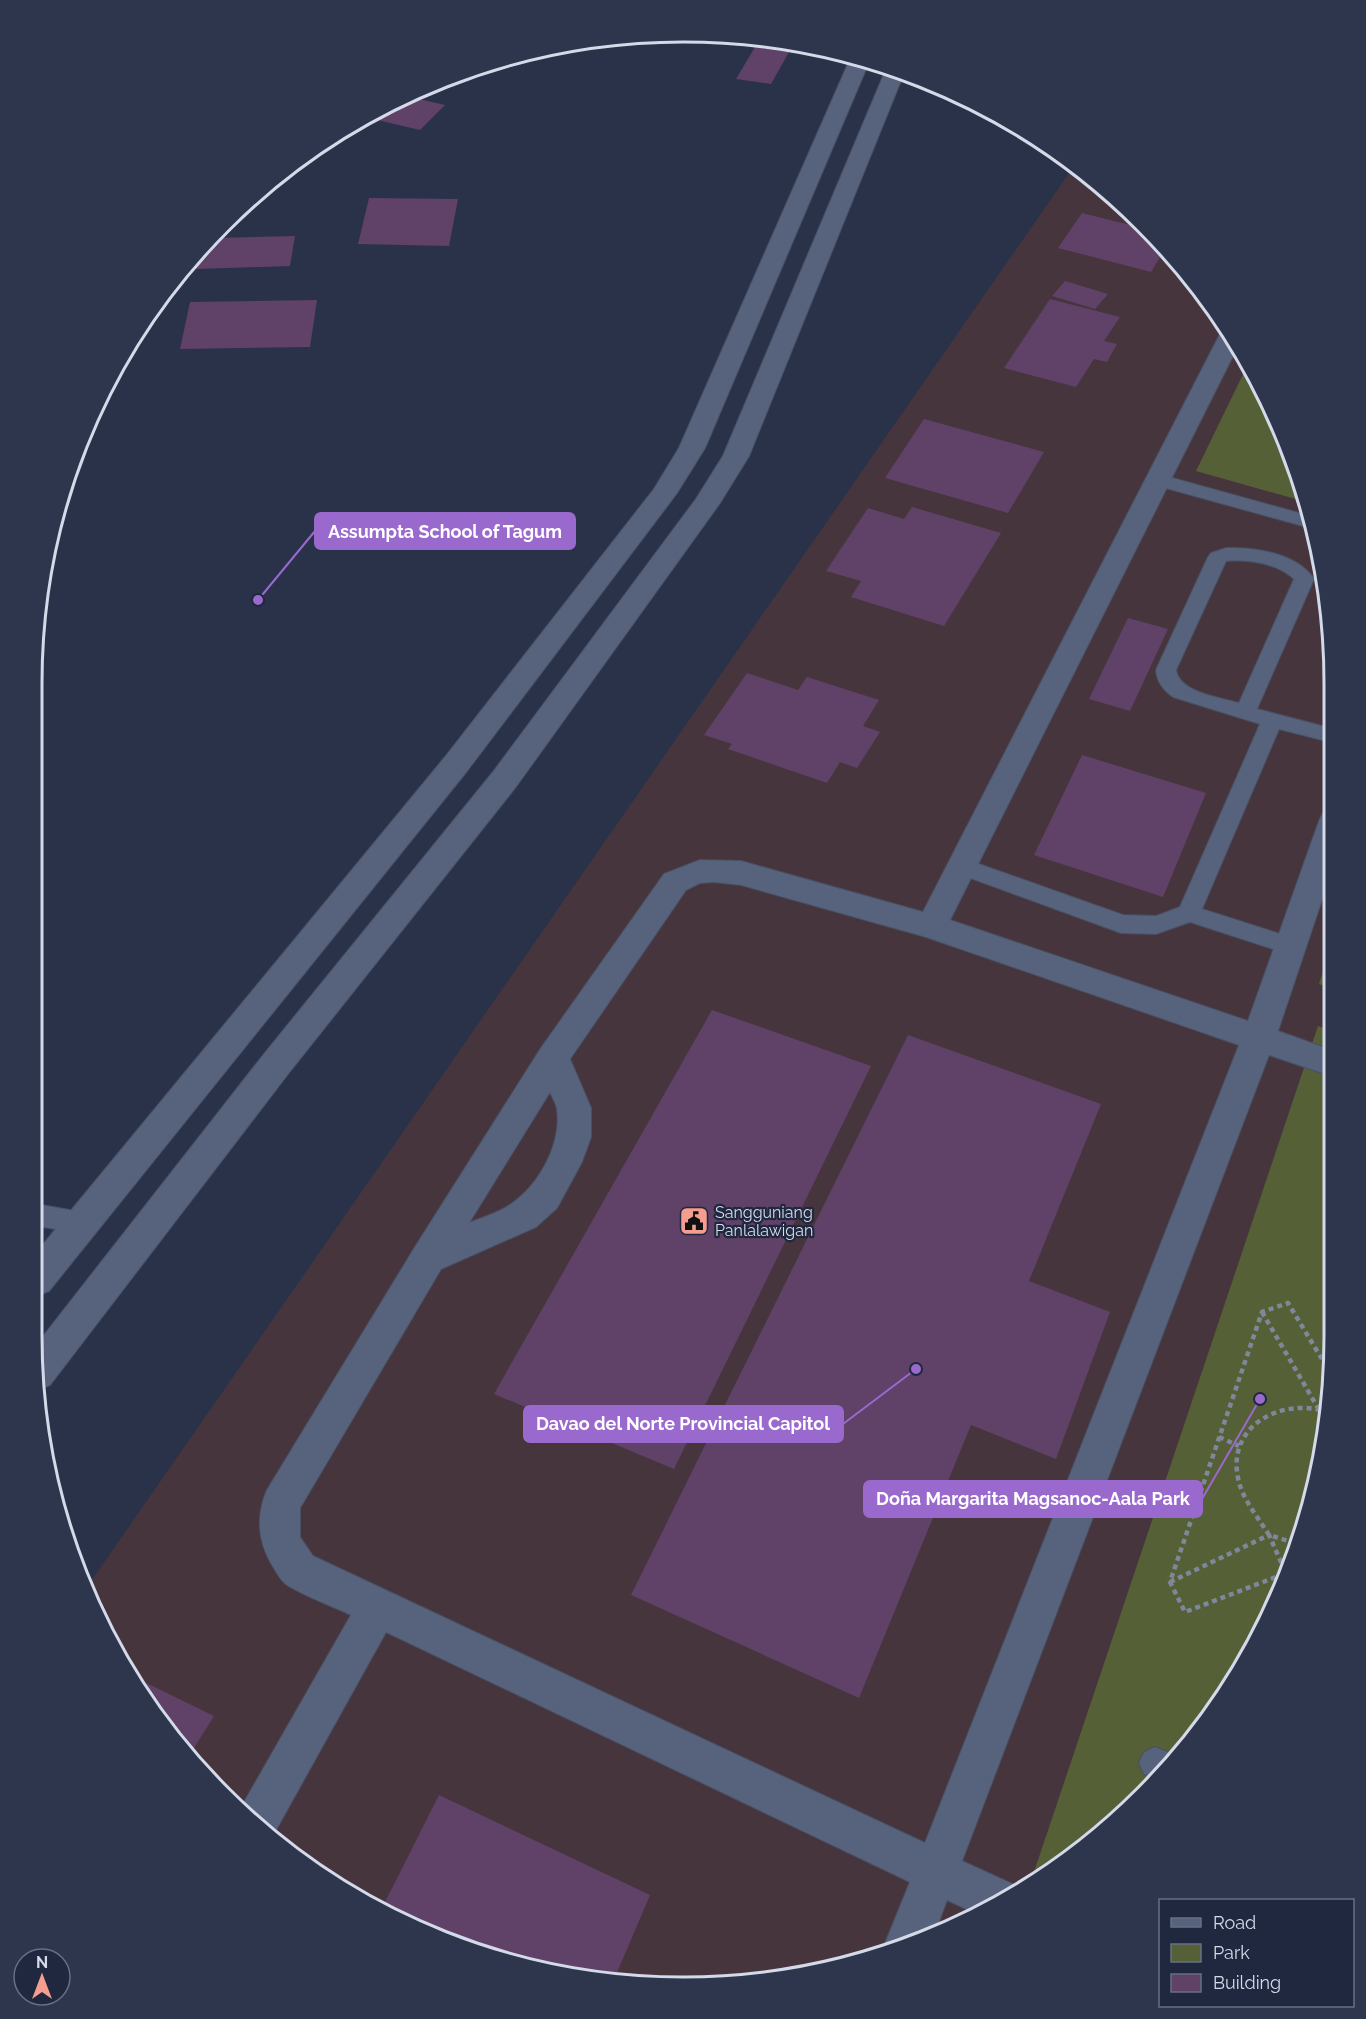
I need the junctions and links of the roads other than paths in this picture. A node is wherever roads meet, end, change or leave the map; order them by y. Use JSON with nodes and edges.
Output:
{"nodes":[{"id":1,"x":857,"y":66,"type":"edge"},
{"id":2,"x":892,"y":77,"type":"edge"},
{"id":3,"x":835,"y":115,"type":"junction"},
{"id":4,"x":873,"y":120,"type":"junction"},
{"id":5,"x":1227,"y":344,"type":"edge"},
{"id":6,"x":1158,"y":480,"type":"junction"},
{"id":7,"x":1303,"y":520,"type":"edge"},
{"id":8,"x":1245,"y":713,"type":"junction"},
{"id":9,"x":1272,"y":720,"type":"junction"},
{"id":10,"x":1324,"y":733,"type":"edge"},
{"id":11,"x":1324,"y":852,"type":"edge"},
{"id":12,"x":962,"y":866,"type":"junction"},
{"id":13,"x":1188,"y":913,"type":"junction"},
{"id":14,"x":931,"y":926,"type":"junction"},
{"id":15,"x":1291,"y":946,"type":"junction"},
{"id":16,"x":1259,"y":1037,"type":"junction"},
{"id":17,"x":553,"y":1058,"type":"junction"},
{"id":18,"x":1324,"y":1060,"type":"edge"},
{"id":19,"x":42,"y":1216,"type":"edge"},
{"id":20,"x":83,"y":1222,"type":"junction"},
{"id":21,"x":428,"y":1258,"type":"junction"},
{"id":22,"x":42,"y":1273,"type":"edge"},
{"id":23,"x":43,"y":1366,"type":"edge"},
{"id":24,"x":377,"y":1609,"type":"junction"},
{"id":25,"x":259,"y":1817,"type":"edge"},
{"id":26,"x":934,"y":1872,"type":"junction"},
{"id":27,"x":991,"y":1898,"type":"edge"},
{"id":28,"x":911,"y":1934,"type":"edge"}],
"edges":[{"from":1,"to":3,"type":"street"},
{"from":2,"to":4,"type":"street"},
{"from":3,"to":4,"type":"street"},
{"from":3,"to":20,"type":"street"},
{"from":4,"to":23,"type":"street"},
{"from":5,"to":6,"type":"street"},
{"from":6,"to":7,"type":"lane"},
{"from":6,"to":12,"type":"street"},
{"from":8,"to":8,"type":"lane"},
{"from":8,"to":9,"type":"lane"},
{"from":9,"to":10,"type":"lane"},
{"from":9,"to":13,"type":"lane"},
{"from":11,"to":15,"type":"street"},
{"from":12,"to":13,"type":"lane"},
{"from":12,"to":14,"type":"street"},
{"from":13,"to":15,"type":"lane"},
{"from":14,"to":16,"type":"street"},
{"from":14,"to":17,"type":"street"},
{"from":15,"to":16,"type":"street"},
{"from":16,"to":18,"type":"street"},
{"from":16,"to":26,"type":"street"},
{"from":17,"to":21,"type":"street"},
{"from":17,"to":21,"type":"street"},
{"from":19,"to":20,"type":"lane"},
{"from":20,"to":22,"type":"street"},
{"from":21,"to":24,"type":"street"},
{"from":24,"to":25,"type":"street"},
{"from":24,"to":26,"type":"street"},
{"from":26,"to":27,"type":"street"},
{"from":26,"to":28,"type":"street"}]}
